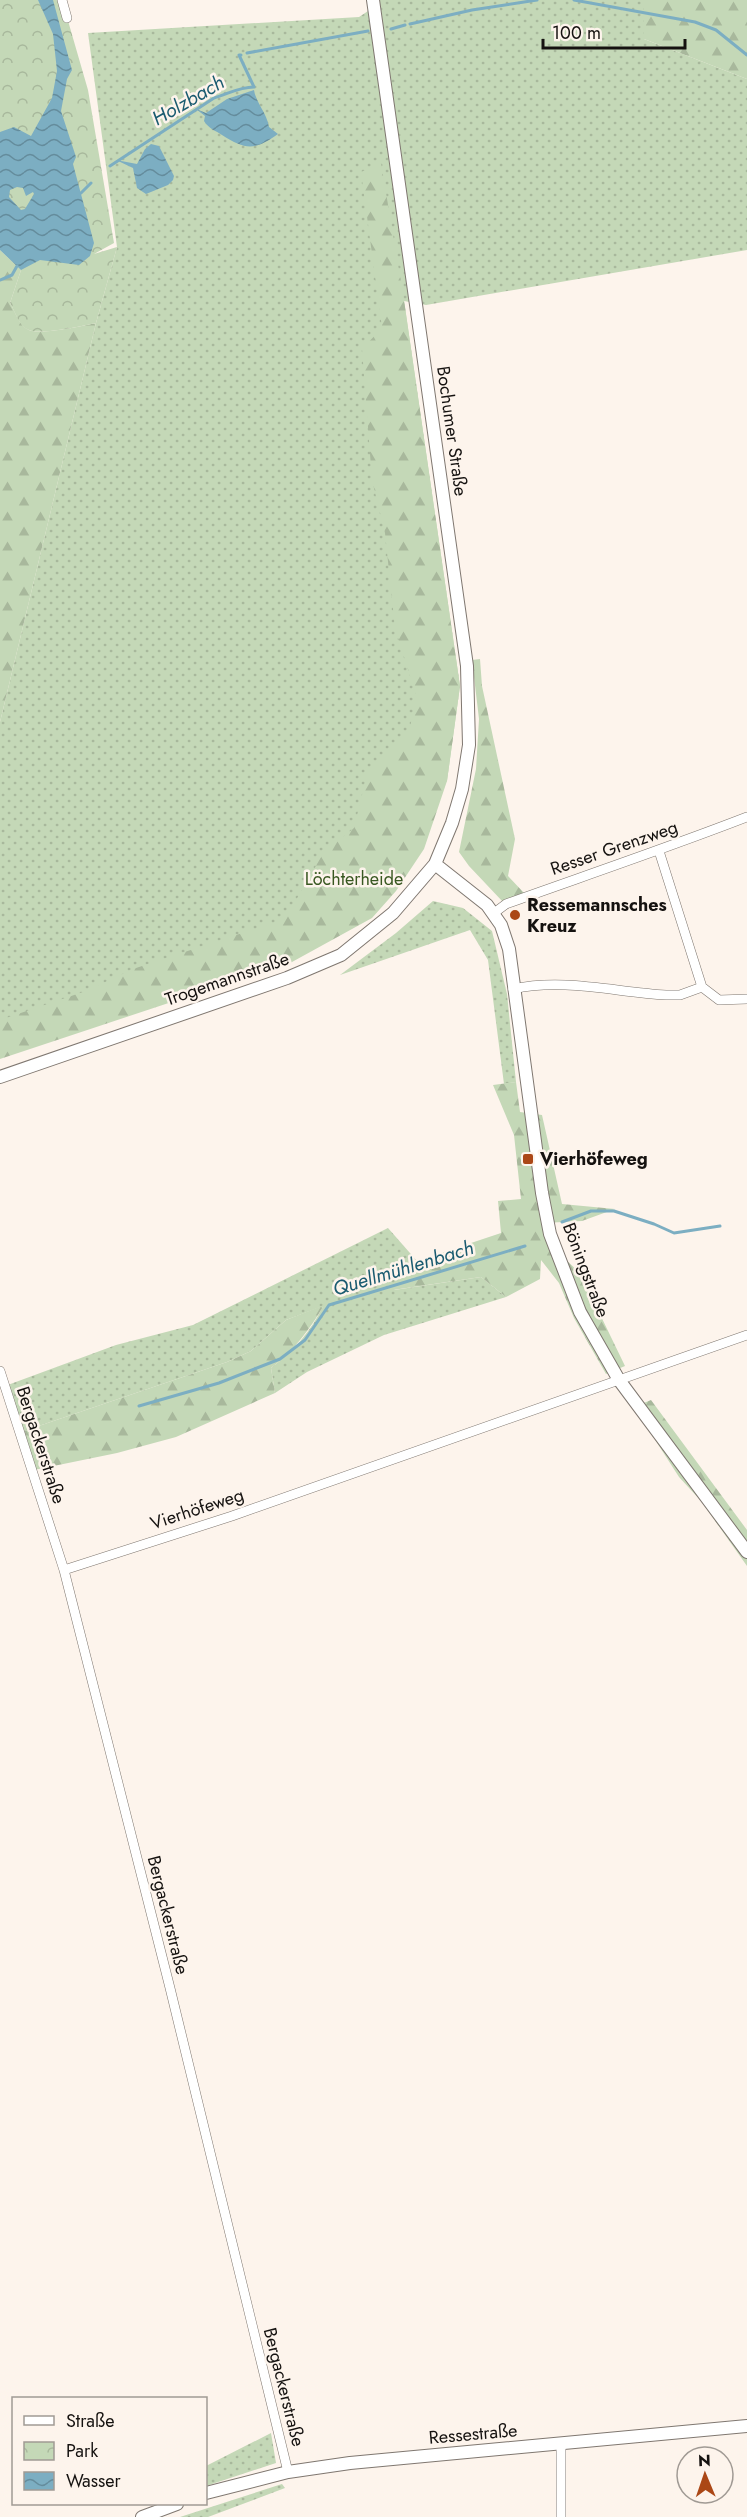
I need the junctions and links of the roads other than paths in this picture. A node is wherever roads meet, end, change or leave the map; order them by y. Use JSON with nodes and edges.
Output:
{"nodes":[{"id":1,"x":62,"y":0,"type":"edge"},
{"id":2,"x":373,"y":0,"type":"edge"},
{"id":3,"x":67,"y":18,"type":"dead end"},
{"id":4,"x":747,"y":817,"type":"edge"},
{"id":5,"x":659,"y":851,"type":"junction"},
{"id":6,"x":435,"y":864,"type":"junction"},
{"id":7,"x":494,"y":913,"type":"junction"},
{"id":8,"x":702,"y":987,"type":"junction"},
{"id":9,"x":513,"y":989,"type":"junction"},
{"id":10,"x":747,"y":999,"type":"edge"},
{"id":11,"x":0,"y":1077,"type":"edge"},
{"id":12,"x":747,"y":1335,"type":"edge"},
{"id":13,"x":0,"y":1371,"type":"edge"},
{"id":14,"x":619,"y":1380,"type":"junction"},
{"id":15,"x":747,"y":1552,"type":"edge"},
{"id":16,"x":64,"y":1570,"type":"junction"},
{"id":17,"x":747,"y":2426,"type":"edge"},
{"id":18,"x":561,"y":2444,"type":"junction"},
{"id":19,"x":288,"y":2472,"type":"junction"},
{"id":20,"x":207,"y":2493,"type":"edge"},
{"id":21,"x":174,"y":2505,"type":"edge"},
{"id":22,"x":142,"y":2517,"type":"edge"},
{"id":23,"x":561,"y":2517,"type":"edge"}],
"edges":[{"from":1,"to":3,"type":"street"},
{"from":2,"to":6,"type":"main road","name":"Bochumer Straße"},
{"from":4,"to":5,"type":"street","name":"Resser Grenzweg"},
{"from":5,"to":7,"type":"street","name":"Resser Grenzweg"},
{"from":5,"to":8,"type":"street"},
{"from":6,"to":7,"type":"main road","name":"Böningstraße"},
{"from":6,"to":11,"type":"main road","name":"Trogemannstraße"},
{"from":7,"to":9,"type":"main road","name":"Böningstraße"},
{"from":8,"to":9,"type":"street"},
{"from":8,"to":10,"type":"street"},
{"from":9,"to":14,"type":"main road","name":"Böningstraße"},
{"from":12,"to":14,"type":"street","name":"Vierhöfeweg"},
{"from":13,"to":16,"type":"street","name":"Bergackerstraße"},
{"from":14,"to":15,"type":"main road","name":"Böningstraße"},
{"from":14,"to":16,"type":"street","name":"Vierhöfeweg"},
{"from":16,"to":19,"type":"street","name":"Bergackerstraße"},
{"from":17,"to":18,"type":"main road","name":"Ressestraße"},
{"from":18,"to":19,"type":"main road","name":"Ressestraße"},
{"from":18,"to":23,"type":"street"},
{"from":19,"to":20,"type":"main road","name":"Ressestraße"},
{"from":21,"to":22,"type":"main road"}]}
